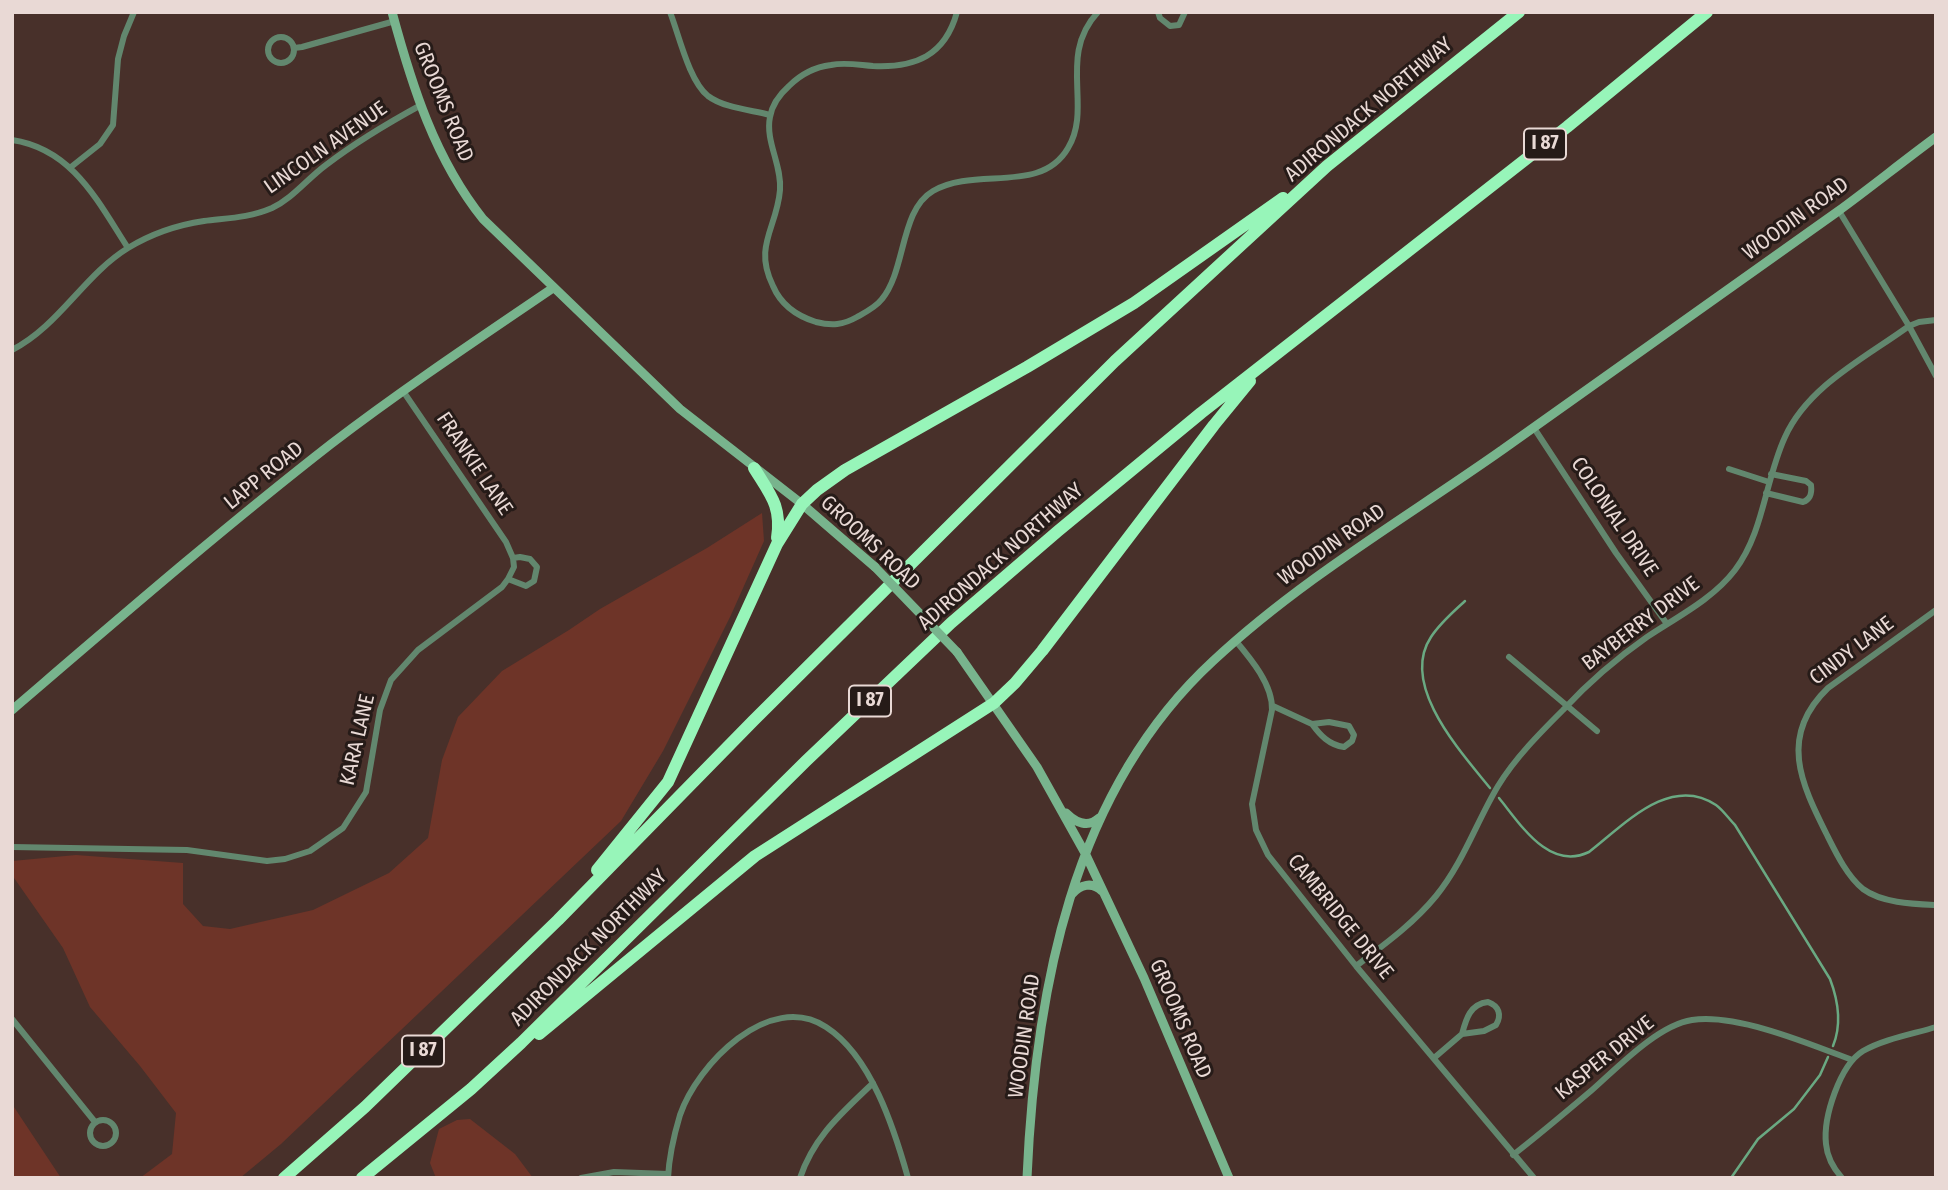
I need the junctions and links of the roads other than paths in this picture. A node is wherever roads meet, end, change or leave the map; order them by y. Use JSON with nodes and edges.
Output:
{"nodes":[{"id":1,"x":134,"y":12,"type":"edge"},
{"id":2,"x":670,"y":12,"type":"edge"},
{"id":3,"x":957,"y":12,"type":"edge"},
{"id":4,"x":1098,"y":12,"type":"edge"},
{"id":5,"x":1158,"y":12,"type":"edge"},
{"id":6,"x":1185,"y":12,"type":"edge"},
{"id":7,"x":1519,"y":12,"type":"edge"},
{"id":8,"x":1707,"y":12,"type":"edge"},
{"id":9,"x":394,"y":17,"type":"edge"},
{"id":10,"x":293,"y":48,"type":"junction"},
{"id":11,"x":421,"y":105,"type":"junction"},
{"id":12,"x":770,"y":116,"type":"junction"},
{"id":13,"x":1936,"y":137,"type":"edge"},
{"id":14,"x":12,"y":140,"type":"edge"},
{"id":15,"x":1327,"y":166,"type":"junction"},
{"id":16,"x":71,"y":167,"type":"junction"},
{"id":17,"x":1839,"y":211,"type":"junction"},
{"id":18,"x":128,"y":248,"type":"junction"},
{"id":19,"x":553,"y":288,"type":"junction"},
{"id":20,"x":1936,"y":320,"type":"edge"},
{"id":21,"x":1909,"y":326,"type":"junction"},
{"id":22,"x":12,"y":350,"type":"edge"},
{"id":23,"x":1268,"y":360,"type":"junction"},
{"id":24,"x":1936,"y":376,"type":"edge"},
{"id":25,"x":403,"y":391,"type":"junction"},
{"id":26,"x":1534,"y":428,"type":"junction"},
{"id":27,"x":754,"y":468,"type":"junction"},
{"id":28,"x":1729,"y":469,"type":"dead end"},
{"id":29,"x":1771,"y":474,"type":"junction"},
{"id":30,"x":1769,"y":482,"type":"junction"},
{"id":31,"x":1766,"y":493,"type":"junction"},
{"id":32,"x":802,"y":504,"type":"junction"},
{"id":33,"x":776,"y":544,"type":"junction"},
{"id":34,"x":513,"y":558,"type":"junction"},
{"id":35,"x":508,"y":579,"type":"junction"},
{"id":36,"x":1936,"y":610,"type":"edge"},
{"id":37,"x":1667,"y":624,"type":"junction"},
{"id":38,"x":1235,"y":640,"type":"junction"},
{"id":39,"x":1509,"y":657,"type":"dead end"},
{"id":40,"x":994,"y":703,"type":"junction"},
{"id":41,"x":1273,"y":706,"type":"junction"},
{"id":42,"x":1565,"y":707,"type":"junction"},
{"id":43,"x":12,"y":710,"type":"edge"},
{"id":44,"x":1312,"y":724,"type":"junction"},
{"id":45,"x":1597,"y":731,"type":"dead end"},
{"id":46,"x":1063,"y":810,"type":"junction"},
{"id":47,"x":1102,"y":814,"type":"junction"},
{"id":48,"x":12,"y":847,"type":"edge"},
{"id":49,"x":1085,"y":853,"type":"junction"},
{"id":50,"x":1105,"y":894,"type":"junction"},
{"id":51,"x":1070,"y":895,"type":"junction"},
{"id":52,"x":1936,"y":905,"type":"edge"},
{"id":53,"x":558,"y":920,"type":"junction"},
{"id":54,"x":1356,"y":966,"type":"junction"},
{"id":55,"x":12,"y":1019,"type":"edge"},
{"id":56,"x":1936,"y":1027,"type":"edge"},
{"id":57,"x":1462,"y":1034,"type":"junction"},
{"id":58,"x":1434,"y":1058,"type":"junction"},
{"id":59,"x":1852,"y":1060,"type":"junction"},
{"id":60,"x":494,"y":1068,"type":"junction"},
{"id":61,"x":873,"y":1083,"type":"junction"},
{"id":62,"x":95,"y":1122,"type":"junction"},
{"id":63,"x":1513,"y":1155,"type":"junction"},
{"id":64,"x":668,"y":1176,"type":"edge"},
{"id":65,"x":284,"y":1178,"type":"edge"},
{"id":66,"x":362,"y":1178,"type":"edge"},
{"id":67,"x":581,"y":1178,"type":"edge"},
{"id":68,"x":800,"y":1178,"type":"edge"},
{"id":69,"x":908,"y":1178,"type":"edge"},
{"id":70,"x":1027,"y":1178,"type":"edge"},
{"id":71,"x":1229,"y":1178,"type":"edge"},
{"id":72,"x":1534,"y":1178,"type":"edge"},
{"id":73,"x":1842,"y":1178,"type":"edge"}],
"edges":[{"from":1,"to":16,"type":"street"},
{"from":2,"to":12,"type":"street"},
{"from":3,"to":12,"type":"street"},
{"from":4,"to":12,"type":"street"},
{"from":5,"to":6,"type":"street"},
{"from":7,"to":15,"type":"highway","name":"ADIRONDACK NORTHWAY","number":"I 87"},
{"from":8,"to":23,"type":"highway","name":"ADIRONDACK NORTHWAY","number":"I 87"},
{"from":9,"to":10,"type":"street"},
{"from":9,"to":11,"type":"street","name":"GROOMS ROAD"},
{"from":10,"to":10,"type":"street"},
{"from":11,"to":18,"type":"street","name":"LINCOLN AVENUE"},
{"from":11,"to":19,"type":"street","name":"GROOMS ROAD"},
{"from":13,"to":17,"type":"street","name":"WOODIN ROAD"},
{"from":14,"to":16,"type":"street"},
{"from":15,"to":32,"type":"highway"},
{"from":15,"to":53,"type":"highway","name":"ADIRONDACK NORTHWAY","number":"I 87"},
{"from":16,"to":18,"type":"street"},
{"from":17,"to":21,"type":"street"},
{"from":17,"to":26,"type":"street","name":"WOODIN ROAD"},
{"from":18,"to":22,"type":"street","name":"LINCOLN AVENUE"},
{"from":19,"to":25,"type":"street","name":"LAPP ROAD"},
{"from":19,"to":27,"type":"street","name":"GROOMS ROAD"},
{"from":20,"to":21,"type":"street","name":"BAYBERRY DRIVE"},
{"from":21,"to":24,"type":"street"},
{"from":21,"to":29,"type":"street","name":"BAYBERRY DRIVE"},
{"from":23,"to":40,"type":"highway"},
{"from":23,"to":60,"type":"highway","name":"ADIRONDACK NORTHWAY","number":"I 87"},
{"from":25,"to":34,"type":"street","name":"FRANKIE LANE"},
{"from":25,"to":43,"type":"street","name":"LAPP ROAD"},
{"from":26,"to":37,"type":"street","name":"COLONIAL DRIVE"},
{"from":26,"to":38,"type":"street","name":"WOODIN ROAD"},
{"from":27,"to":32,"type":"street","name":"GROOMS ROAD"},
{"from":27,"to":33,"type":"highway"},
{"from":28,"to":30,"type":"street"},
{"from":29,"to":30,"type":"street","name":"BAYBERRY DRIVE"},
{"from":29,"to":31,"type":"street"},
{"from":30,"to":31,"type":"street","name":"BAYBERRY DRIVE"},
{"from":31,"to":37,"type":"street","name":"BAYBERRY DRIVE"},
{"from":32,"to":33,"type":"highway"},
{"from":32,"to":40,"type":"street","name":"GROOMS ROAD","bridge":true},
{"from":33,"to":53,"type":"highway"},
{"from":34,"to":35,"type":"street"},
{"from":34,"to":35,"type":"street"},
{"from":35,"to":48,"type":"street","name":"KARA LANE"},
{"from":36,"to":52,"type":"street","name":"CINDY LANE"},
{"from":37,"to":42,"type":"street","name":"BAYBERRY DRIVE"},
{"from":38,"to":41,"type":"street"},
{"from":38,"to":47,"type":"street","name":"WOODIN ROAD"},
{"from":39,"to":42,"type":"street"},
{"from":40,"to":46,"type":"street","name":"GROOMS ROAD"},
{"from":40,"to":60,"type":"highway"},
{"from":41,"to":44,"type":"street"},
{"from":41,"to":54,"type":"street","name":"CAMBRIDGE DRIVE"},
{"from":42,"to":45,"type":"street"},
{"from":42,"to":54,"type":"street","name":"BAYBERRY DRIVE"},
{"from":44,"to":44,"type":"street"},
{"from":46,"to":47,"type":"street"},
{"from":46,"to":49,"type":"street","name":"GROOMS ROAD"},
{"from":47,"to":49,"type":"street","name":"WOODIN ROAD"},
{"from":49,"to":50,"type":"street","name":"GROOMS ROAD"},
{"from":49,"to":51,"type":"street","name":"WOODIN ROAD"},
{"from":50,"to":51,"type":"street"},
{"from":50,"to":71,"type":"street","name":"GROOMS ROAD"},
{"from":51,"to":70,"type":"street","name":"WOODIN ROAD"},
{"from":53,"to":65,"type":"highway","name":"ADIRONDACK NORTHWAY","number":"I 87"},
{"from":54,"to":58,"type":"street","name":"CAMBRIDGE DRIVE"},
{"from":55,"to":62,"type":"street"},
{"from":56,"to":59,"type":"street"},
{"from":57,"to":57,"type":"street"},
{"from":57,"to":58,"type":"street"},
{"from":58,"to":63,"type":"street","name":"CAMBRIDGE DRIVE"},
{"from":59,"to":63,"type":"street","name":"KASPER DRIVE"},
{"from":59,"to":73,"type":"street"},
{"from":60,"to":66,"type":"highway","name":"ADIRONDACK NORTHWAY","number":"I 87"},
{"from":61,"to":64,"type":"street"},
{"from":61,"to":68,"type":"street"},
{"from":61,"to":69,"type":"street"},
{"from":62,"to":62,"type":"street"},
{"from":63,"to":72,"type":"street","name":"CAMBRIDGE DRIVE"},
{"from":64,"to":67,"type":"street"}]}
